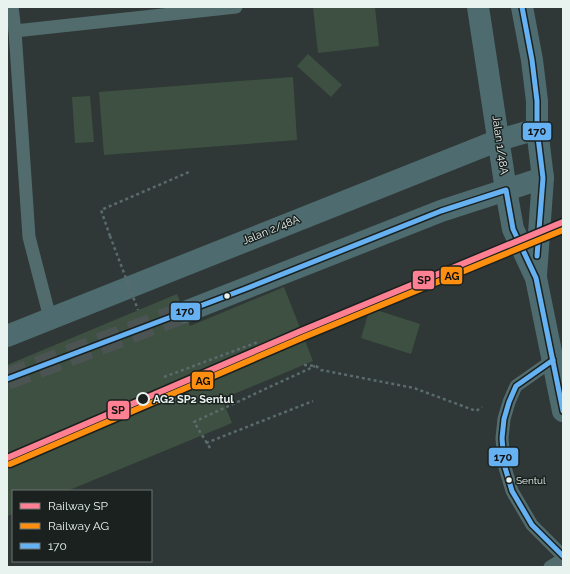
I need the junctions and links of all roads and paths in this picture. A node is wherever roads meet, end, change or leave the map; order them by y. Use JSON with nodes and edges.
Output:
{"nodes":[{"id":1,"x":12,"y":7,"type":"edge"},
{"id":2,"x":236,"y":7,"type":"edge"},
{"id":3,"x":478,"y":7,"type":"edge"},
{"id":4,"x":522,"y":7,"type":"edge"},
{"id":5,"x":15,"y":31,"type":"junction"},
{"id":6,"x":537,"y":129,"type":"junction"},
{"id":7,"x":499,"y":140,"type":"junction"},
{"id":8,"x":189,"y":172,"type":"dead end"},
{"id":9,"x":542,"y":178,"type":"junction"},
{"id":10,"x":506,"y":190,"type":"junction"},
{"id":11,"x":536,"y":278,"type":"junction"},
{"id":12,"x":138,"y":310,"type":"dead end"},
{"id":13,"x":185,"y":312,"type":"tunnel mouth"},
{"id":14,"x":50,"y":318,"type":"junction"},
{"id":15,"x":7,"y":336,"type":"edge"},
{"id":16,"x":258,"y":342,"type":"dead end"},
{"id":17,"x":555,"y":347,"type":"edge"},
{"id":18,"x":304,"y":365,"type":"dead end"},
{"id":19,"x":316,"y":366,"type":"junction"},
{"id":20,"x":164,"y":377,"type":"dead end"},
{"id":21,"x":516,"y":386,"type":"junction"},
{"id":22,"x":313,"y":401,"type":"dead end"},
{"id":23,"x":563,"y":411,"type":"edge"},
{"id":24,"x":206,"y":443,"type":"junction"},
{"id":25,"x":210,"y":448,"type":"dead end"},
{"id":26,"x":563,"y":556,"type":"edge"},
{"id":27,"x":563,"y":559,"type":"edge"},
{"id":28,"x":550,"y":567,"type":"edge"}],
"edges":[{"from":1,"to":5,"type":"lane"},
{"from":2,"to":5,"type":"lane"},
{"from":3,"to":7,"type":"main road","name":"Jalan 1/48A"},
{"from":4,"to":6,"type":"main road","name":"Jalan 1/48A"},
{"from":5,"to":14,"type":"lane"},
{"from":6,"to":7,"type":"main road","name":"Jalan 2/48A"},
{"from":6,"to":9,"type":"main road","name":"Jalan 1/48A"},
{"from":7,"to":10,"type":"main road","name":"Jalan 1/48A"},
{"from":7,"to":14,"type":"main road","name":"Jalan 2/48A"},
{"from":8,"to":12,"type":"path","bridge":true},
{"from":9,"to":10,"type":"main road"},
{"from":9,"to":11,"type":"main road","name":"Jalan 1/48A"},
{"from":10,"to":11,"type":"main road","name":"Jalan 1/48A"},
{"from":10,"to":13,"type":"main road"},
{"from":11,"to":17,"type":"main road","name":"Jalan 1/48A"},
{"from":14,"to":15,"type":"main road","name":"Jalan 2/48A"},
{"from":16,"to":20,"type":"path"},
{"from":17,"to":21,"type":"lane"},
{"from":17,"to":23,"type":"main road","name":"Jalan 1/48A"},
{"from":18,"to":19,"type":"path"},
{"from":19,"to":21,"type":"path"},
{"from":19,"to":24,"type":"path"},
{"from":21,"to":26,"type":"lane"},
{"from":22,"to":24,"type":"path"},
{"from":24,"to":25,"type":"path"},
{"from":27,"to":28,"type":"lane"}]}
